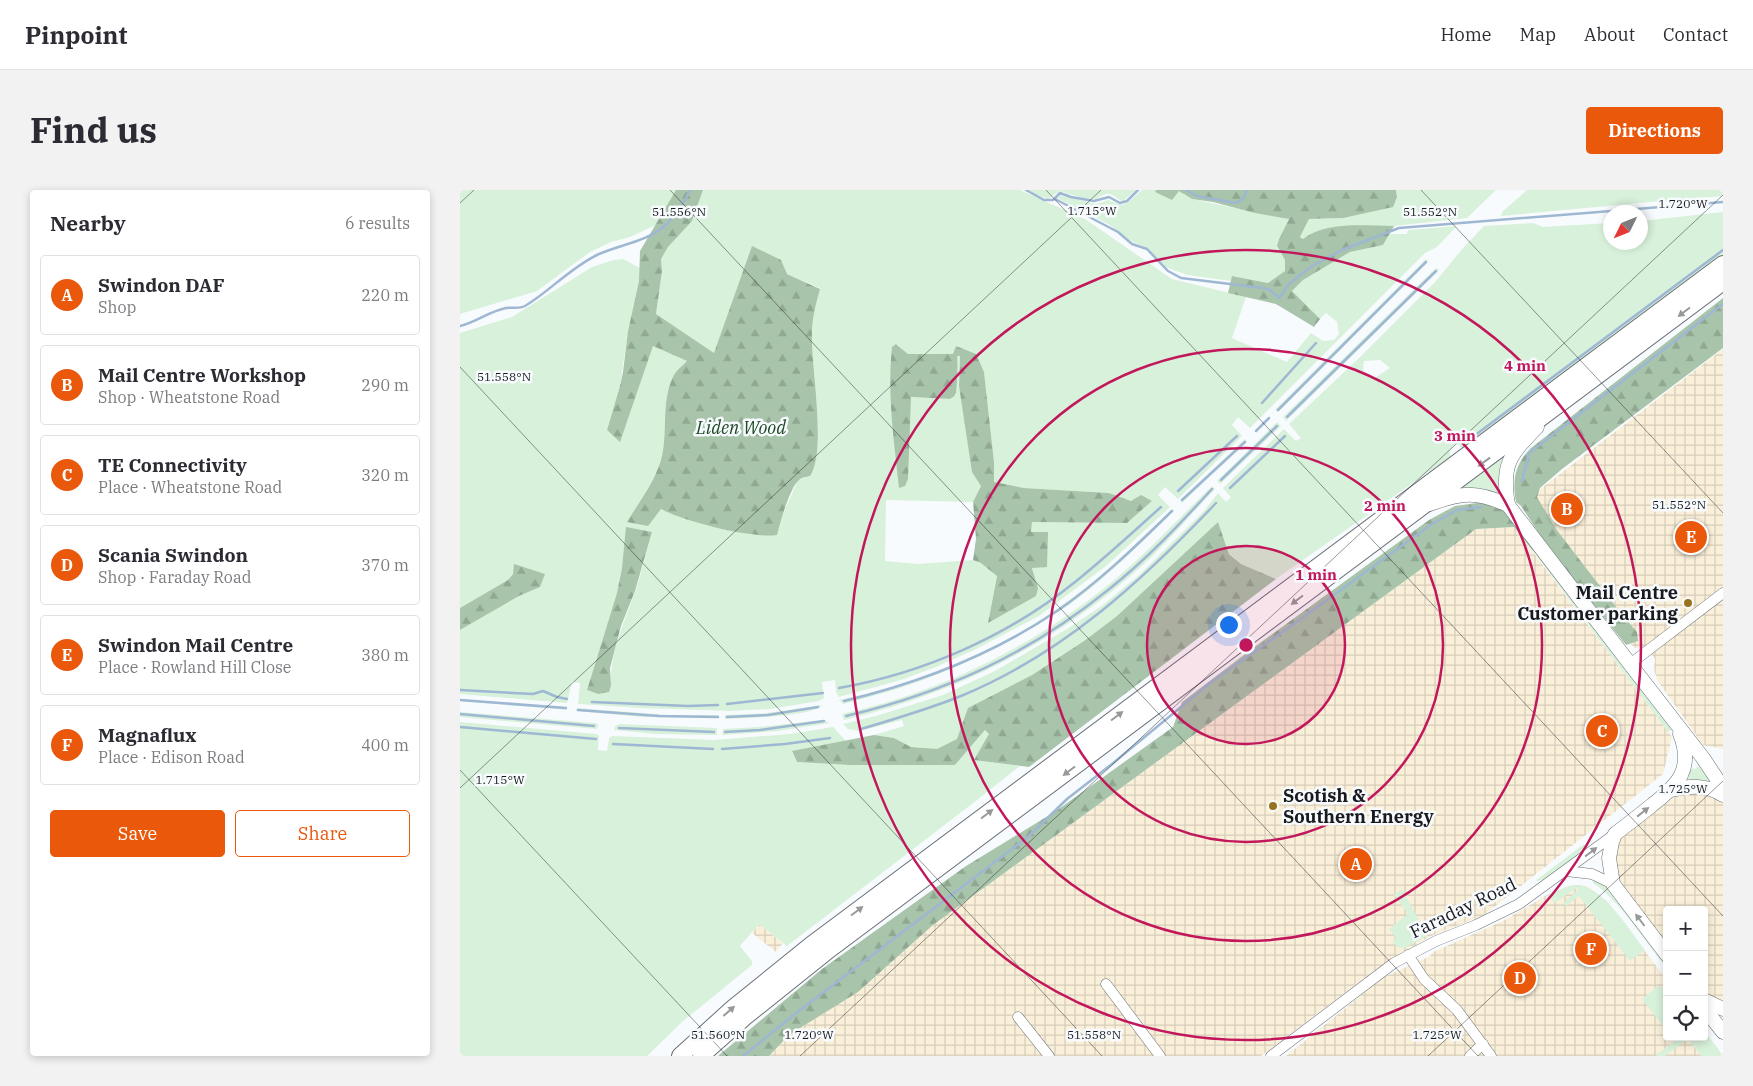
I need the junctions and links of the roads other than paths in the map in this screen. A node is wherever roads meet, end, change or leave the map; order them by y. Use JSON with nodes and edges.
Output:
{"nodes":[{"id":1,"x":1723,"y":264,"type":"edge"},
{"id":2,"x":1723,"y":282,"type":"edge"},
{"id":3,"x":1563,"y":402,"type":"junction"},
{"id":4,"x":1508,"y":505,"type":"junction"},
{"id":5,"x":1420,"y":508,"type":"junction"},
{"id":6,"x":1723,"y":593,"type":"edge"},
{"id":7,"x":1630,"y":664,"type":"junction"},
{"id":8,"x":1676,"y":724,"type":"junction"},
{"id":9,"x":1723,"y":788,"type":"edge"},
{"id":10,"x":1671,"y":790,"type":"junction"},
{"id":11,"x":1723,"y":795,"type":"edge"},
{"id":12,"x":1615,"y":834,"type":"junction"},
{"id":13,"x":1566,"y":871,"type":"junction"},
{"id":14,"x":1613,"y":884,"type":"junction"},
{"id":15,"x":1663,"y":951,"type":"edge"},
{"id":16,"x":1408,"y":955,"type":"junction"},
{"id":17,"x":1106,"y":984,"type":"dead end"},
{"id":18,"x":1708,"y":1002,"type":"edge"},
{"id":19,"x":1723,"y":1009,"type":"edge"},
{"id":20,"x":1708,"y":1013,"type":"edge"},
{"id":21,"x":1018,"y":1016,"type":"dead end"},
{"id":22,"x":1723,"y":1032,"type":"edge"},
{"id":23,"x":1483,"y":1044,"type":"junction"},
{"id":24,"x":680,"y":1056,"type":"edge"},
{"id":25,"x":701,"y":1056,"type":"edge"},
{"id":26,"x":1049,"y":1056,"type":"edge"},
{"id":27,"x":1160,"y":1056,"type":"edge"},
{"id":28,"x":1270,"y":1056,"type":"edge"},
{"id":29,"x":1470,"y":1056,"type":"edge"},
{"id":30,"x":1491,"y":1056,"type":"edge"}],
"edges":[{"from":24,"to":1,"type":"highway","one_way":true},
{"from":2,"to":3,"type":"highway","one_way":true},
{"from":3,"to":4,"type":"main road"},
{"from":3,"to":5,"type":"highway","one_way":true},
{"from":4,"to":5,"type":"main road"},
{"from":4,"to":7,"type":"main road"},
{"from":5,"to":25,"type":"highway","one_way":true},
{"from":6,"to":7,"type":"street"},
{"from":7,"to":8,"type":"main road"},
{"from":8,"to":9,"type":"main road"},
{"from":8,"to":10,"type":"main road","name":"Faraday Road"},
{"from":10,"to":11,"type":"main road","name":"Faraday Road"},
{"from":12,"to":10,"type":"main road","name":"Faraday Road","one_way":true},
{"from":13,"to":12,"type":"street","name":"Faraday Road","one_way":true},
{"from":12,"to":14,"type":"main road"},
{"from":13,"to":14,"type":"street"},
{"from":13,"to":16,"type":"street","name":"Faraday Road"},
{"from":15,"to":14,"type":"main road","one_way":true},
{"from":16,"to":23,"type":"street"},
{"from":16,"to":28,"type":"street","name":"Faraday Road"},
{"from":17,"to":27,"type":"street"},
{"from":18,"to":19,"type":"main road"},
{"from":20,"to":22,"type":"main road"},
{"from":21,"to":26,"type":"street"},
{"from":23,"to":29,"type":"street"},
{"from":23,"to":30,"type":"street"}]}
